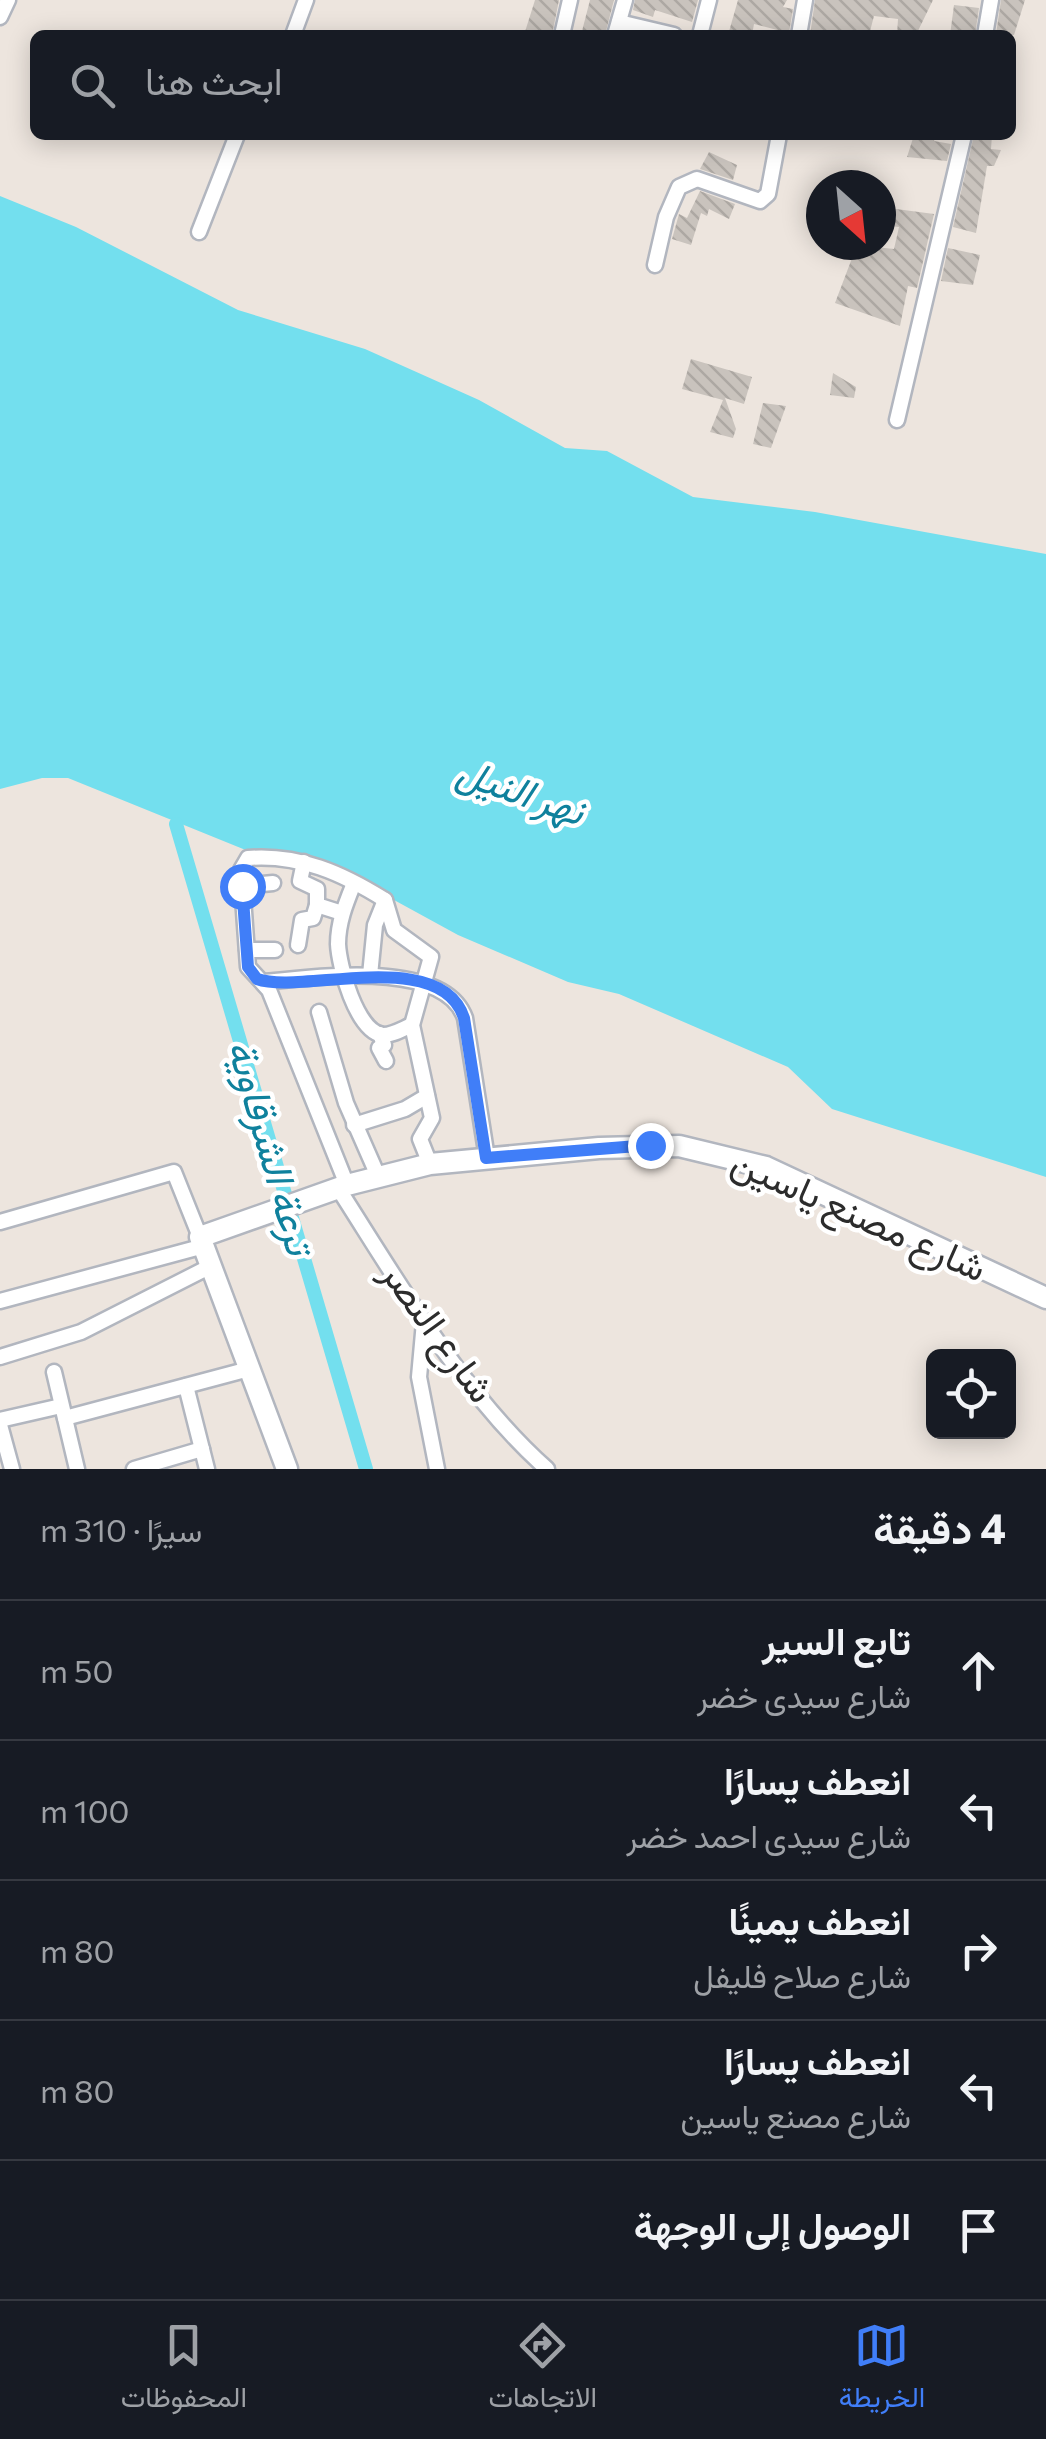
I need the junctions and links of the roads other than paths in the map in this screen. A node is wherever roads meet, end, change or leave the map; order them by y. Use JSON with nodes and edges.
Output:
{"nodes":[{"id":1,"x":8,"y":0,"type":"edge"},
{"id":2,"x":306,"y":0,"type":"edge"},
{"id":3,"x":570,"y":0,"type":"edge"},
{"id":4,"x":625,"y":0,"type":"edge"},
{"id":5,"x":708,"y":0,"type":"edge"},
{"id":6,"x":805,"y":0,"type":"edge"},
{"id":7,"x":991,"y":0,"type":"edge"},
{"id":8,"x":0,"y":17,"type":"edge"},
{"id":9,"x":617,"y":29,"type":"edge"},
{"id":10,"x":295,"y":30,"type":"edge"},
{"id":11,"x":563,"y":30,"type":"edge"},
{"id":12,"x":701,"y":30,"type":"edge"},
{"id":13,"x":799,"y":30,"type":"edge"},
{"id":14,"x":985,"y":30,"type":"edge"},
{"id":15,"x":235,"y":140,"type":"edge"},
{"id":16,"x":779,"y":140,"type":"edge"},
{"id":17,"x":963,"y":140,"type":"edge"},
{"id":18,"x":199,"y":232,"type":"dead end"},
{"id":19,"x":655,"y":265,"type":"dead end"},
{"id":20,"x":897,"y":420,"type":"dead end"},
{"id":21,"x":304,"y":862,"type":"junction"},
{"id":22,"x":354,"y":882,"type":"junction"},
{"id":23,"x":273,"y":883,"type":"dead end"},
{"id":24,"x":242,"y":886,"type":"junction"},
{"id":25,"x":385,"y":900,"type":"junction"},
{"id":26,"x":317,"y":905,"type":"junction"},
{"id":27,"x":342,"y":914,"type":"junction"},
{"id":28,"x":298,"y":945,"type":"dead end"},
{"id":29,"x":247,"y":950,"type":"junction"},
{"id":30,"x":275,"y":950,"type":"dead end"},
{"id":31,"x":370,"y":975,"type":"junction"},
{"id":32,"x":343,"y":976,"type":"junction"},
{"id":33,"x":263,"y":982,"type":"junction"},
{"id":34,"x":424,"y":985,"type":"junction"},
{"id":35,"x":319,"y":1012,"type":"dead end"},
{"id":36,"x":412,"y":1025,"type":"junction"},
{"id":37,"x":380,"y":1034,"type":"junction"},
{"id":38,"x":386,"y":1061,"type":"dead end"},
{"id":39,"x":427,"y":1096,"type":"junction"},
{"id":40,"x":346,"y":1103,"type":"junction"},
{"id":41,"x":318,"y":1113,"type":"junction"},
{"id":42,"x":354,"y":1124,"type":"junction"},
{"id":43,"x":486,"y":1158,"type":"junction"},
{"id":44,"x":430,"y":1164,"type":"junction"},
{"id":45,"x":378,"y":1176,"type":"junction"},
{"id":46,"x":342,"y":1186,"type":"junction"},
{"id":47,"x":0,"y":1222,"type":"edge"},
{"id":48,"x":205,"y":1250,"type":"junction"},
{"id":49,"x":1046,"y":1298,"type":"edge"},
{"id":50,"x":0,"y":1301,"type":"edge"},
{"id":51,"x":424,"y":1322,"type":"junction"},
{"id":52,"x":0,"y":1357,"type":"edge"},
{"id":53,"x":250,"y":1368,"type":"junction"},
{"id":54,"x":54,"y":1372,"type":"dead end"},
{"id":55,"x":186,"y":1386,"type":"junction"},
{"id":56,"x":63,"y":1412,"type":"junction"},
{"id":57,"x":0,"y":1422,"type":"edge"},
{"id":58,"x":202,"y":1449,"type":"junction"},
{"id":59,"x":12,"y":1469,"type":"edge"},
{"id":60,"x":77,"y":1469,"type":"edge"},
{"id":61,"x":134,"y":1469,"type":"edge"},
{"id":62,"x":207,"y":1469,"type":"edge"},
{"id":63,"x":287,"y":1469,"type":"edge"},
{"id":64,"x":437,"y":1469,"type":"edge"},
{"id":65,"x":547,"y":1469,"type":"edge"}],
"edges":[{"from":1,"to":8,"type":"street"},
{"from":2,"to":10,"type":"street"},
{"from":3,"to":11,"type":"street"},
{"from":4,"to":9,"type":"street"},
{"from":5,"to":12,"type":"street"},
{"from":6,"to":13,"type":"street"},
{"from":7,"to":14,"type":"street"},
{"from":15,"to":18,"type":"street"},
{"from":16,"to":19,"type":"street"},
{"from":17,"to":20,"type":"street"},
{"from":21,"to":22,"type":"street"},
{"from":21,"to":24,"type":"street"},
{"from":21,"to":26,"type":"street"},
{"from":22,"to":25,"type":"street"},
{"from":22,"to":27,"type":"street"},
{"from":23,"to":24,"type":"street"},
{"from":24,"to":29,"type":"street"},
{"from":25,"to":31,"type":"street"},
{"from":25,"to":34,"type":"street"},
{"from":26,"to":27,"type":"street"},
{"from":26,"to":28,"type":"street"},
{"from":27,"to":32,"type":"street"},
{"from":29,"to":30,"type":"street"},
{"from":29,"to":33,"type":"street","name":"شارع النصر"},
{"from":31,"to":32,"type":"street"},
{"from":31,"to":34,"type":"street"},
{"from":32,"to":33,"type":"street"},
{"from":32,"to":37,"type":"street"},
{"from":33,"to":41,"type":"street","name":"شارع النصر"},
{"from":34,"to":36,"type":"street"},
{"from":34,"to":43,"type":"street"},
{"from":35,"to":40,"type":"street"},
{"from":36,"to":37,"type":"street"},
{"from":36,"to":39,"type":"street"},
{"from":37,"to":38,"type":"street"},
{"from":39,"to":42,"type":"street"},
{"from":39,"to":44,"type":"street"},
{"from":40,"to":41,"type":"street"},
{"from":40,"to":42,"type":"street"},
{"from":41,"to":46,"type":"street","name":"شارع النصر"},
{"from":42,"to":45,"type":"street"},
{"from":43,"to":44,"type":"main road","name":"شارع مصنع ياسين"},
{"from":43,"to":49,"type":"main road","name":"شارع مصنع ياسين"},
{"from":44,"to":45,"type":"main road","name":"شارع مصنع ياسين"},
{"from":45,"to":46,"type":"main road","name":"شارع مصنع ياسين"},
{"from":46,"to":48,"type":"main road","name":"شارع مصنع ياسين"},
{"from":46,"to":51,"type":"street","name":"شارع النصر"},
{"from":47,"to":48,"type":"street"},
{"from":48,"to":50,"type":"street"},
{"from":48,"to":52,"type":"street"},
{"from":48,"to":53,"type":"main road"},
{"from":51,"to":64,"type":"street"},
{"from":51,"to":65,"type":"street","name":"شارع النصر"},
{"from":53,"to":55,"type":"street"},
{"from":53,"to":63,"type":"main road"},
{"from":54,"to":56,"type":"street"},
{"from":55,"to":56,"type":"street"},
{"from":55,"to":58,"type":"street"},
{"from":56,"to":57,"type":"street"},
{"from":56,"to":60,"type":"street"},
{"from":57,"to":59,"type":"street"},
{"from":58,"to":61,"type":"street"},
{"from":58,"to":62,"type":"street"}]}
